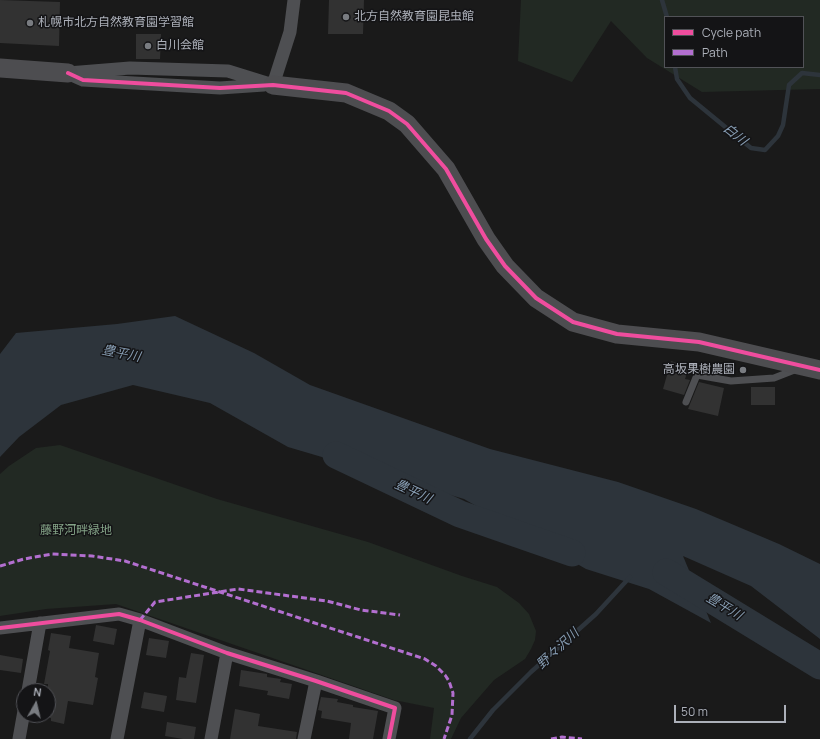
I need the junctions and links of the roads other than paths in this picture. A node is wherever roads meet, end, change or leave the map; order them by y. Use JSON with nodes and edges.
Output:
{"nodes":[{"id":1,"x":294,"y":0,"type":"edge"},
{"id":2,"x":0,"y":68,"type":"edge"},
{"id":3,"x":68,"y":73,"type":"joint"},
{"id":4,"x":273,"y":85,"type":"junction"},
{"id":5,"x":813,"y":368,"type":"edge"},
{"id":6,"x":686,"y":402,"type":"dead end"},
{"id":7,"x":140,"y":620,"type":"junction"},
{"id":8,"x":40,"y":623,"type":"junction"},
{"id":9,"x":0,"y":628,"type":"edge"},
{"id":10,"x":227,"y":653,"type":"junction"},
{"id":11,"x":316,"y":681,"type":"junction"},
{"id":12,"x":29,"y":683,"type":"edge"},
{"id":13,"x":22,"y":723,"type":"edge"},
{"id":14,"x":19,"y":739,"type":"edge"},
{"id":15,"x":117,"y":739,"type":"edge"},
{"id":16,"x":211,"y":739,"type":"edge"},
{"id":17,"x":304,"y":739,"type":"edge"},
{"id":18,"x":389,"y":739,"type":"edge"}],
"edges":[{"from":1,"to":4,"type":"street"},
{"from":2,"to":3,"type":"street"},
{"from":3,"to":4,"type":"street"},
{"from":4,"to":5,"type":"street"},
{"from":5,"to":6,"type":"lane"},
{"from":7,"to":8,"type":"street"},
{"from":7,"to":10,"type":"street"},
{"from":7,"to":15,"type":"street"},
{"from":8,"to":9,"type":"street"},
{"from":8,"to":12,"type":"street"},
{"from":10,"to":11,"type":"street"},
{"from":10,"to":16,"type":"street"},
{"from":11,"to":17,"type":"street"},
{"from":11,"to":18,"type":"street"},
{"from":13,"to":14,"type":"street"}]}
